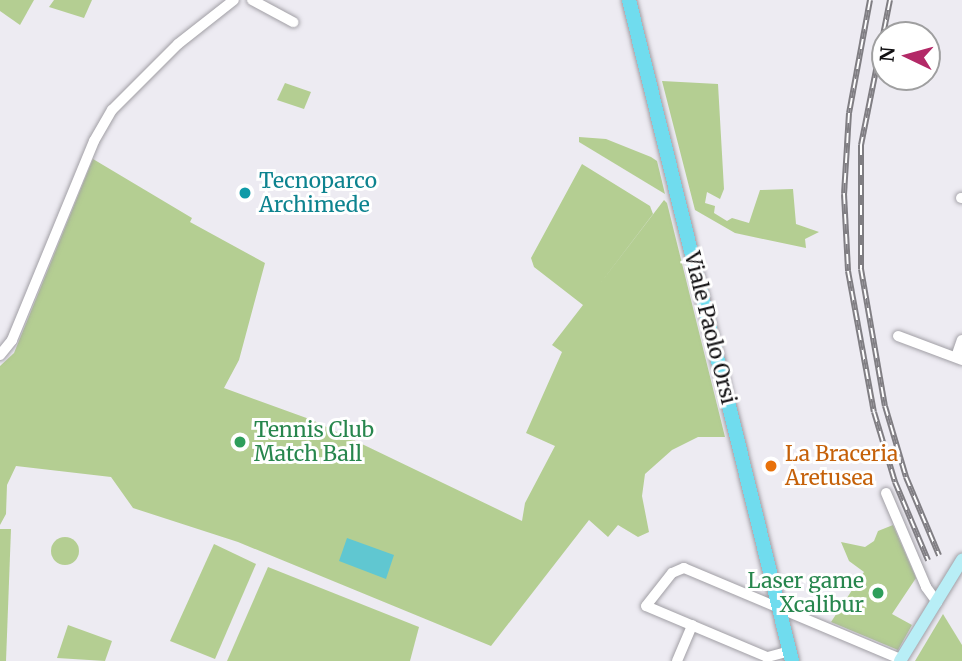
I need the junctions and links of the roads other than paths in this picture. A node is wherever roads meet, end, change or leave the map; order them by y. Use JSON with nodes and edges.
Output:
{"nodes":[{"id":1,"x":234,"y":0,"type":"edge"},
{"id":2,"x":252,"y":0,"type":"edge"},
{"id":3,"x":629,"y":0,"type":"edge"},
{"id":4,"x":292,"y":22,"type":"dead end"},
{"id":5,"x":898,"y":336,"type":"dead end"},
{"id":6,"x":962,"y":340,"type":"edge"},
{"id":7,"x":0,"y":355,"type":"edge"},
{"id":8,"x":959,"y":358,"type":"edge"},
{"id":9,"x":886,"y":493,"type":"dead end"},
{"id":10,"x":962,"y":560,"type":"edge"},
{"id":11,"x":937,"y":602,"type":"junction"},
{"id":12,"x":779,"y":604,"type":"junction"},
{"id":13,"x":692,"y":625,"type":"junction"},
{"id":14,"x":792,"y":657,"type":"edge"},
{"id":15,"x":905,"y":658,"type":"edge"},
{"id":16,"x":677,"y":661,"type":"edge"}],
"edges":[{"from":1,"to":7,"type":"street"},
{"from":2,"to":4,"type":"street"},
{"from":3,"to":12,"type":"main road","name":"Viale Paolo Orsi"},
{"from":5,"to":8,"type":"street"},
{"from":6,"to":8,"type":"street"},
{"from":9,"to":11,"type":"street"},
{"from":10,"to":11,"type":"main road"},
{"from":11,"to":15,"type":"main road"},
{"from":12,"to":13,"type":"street"},
{"from":12,"to":14,"type":"main road","name":"Viale Paolo Orsi"},
{"from":12,"to":15,"type":"street"},
{"from":13,"to":14,"type":"street"},
{"from":13,"to":16,"type":"street"}]}
